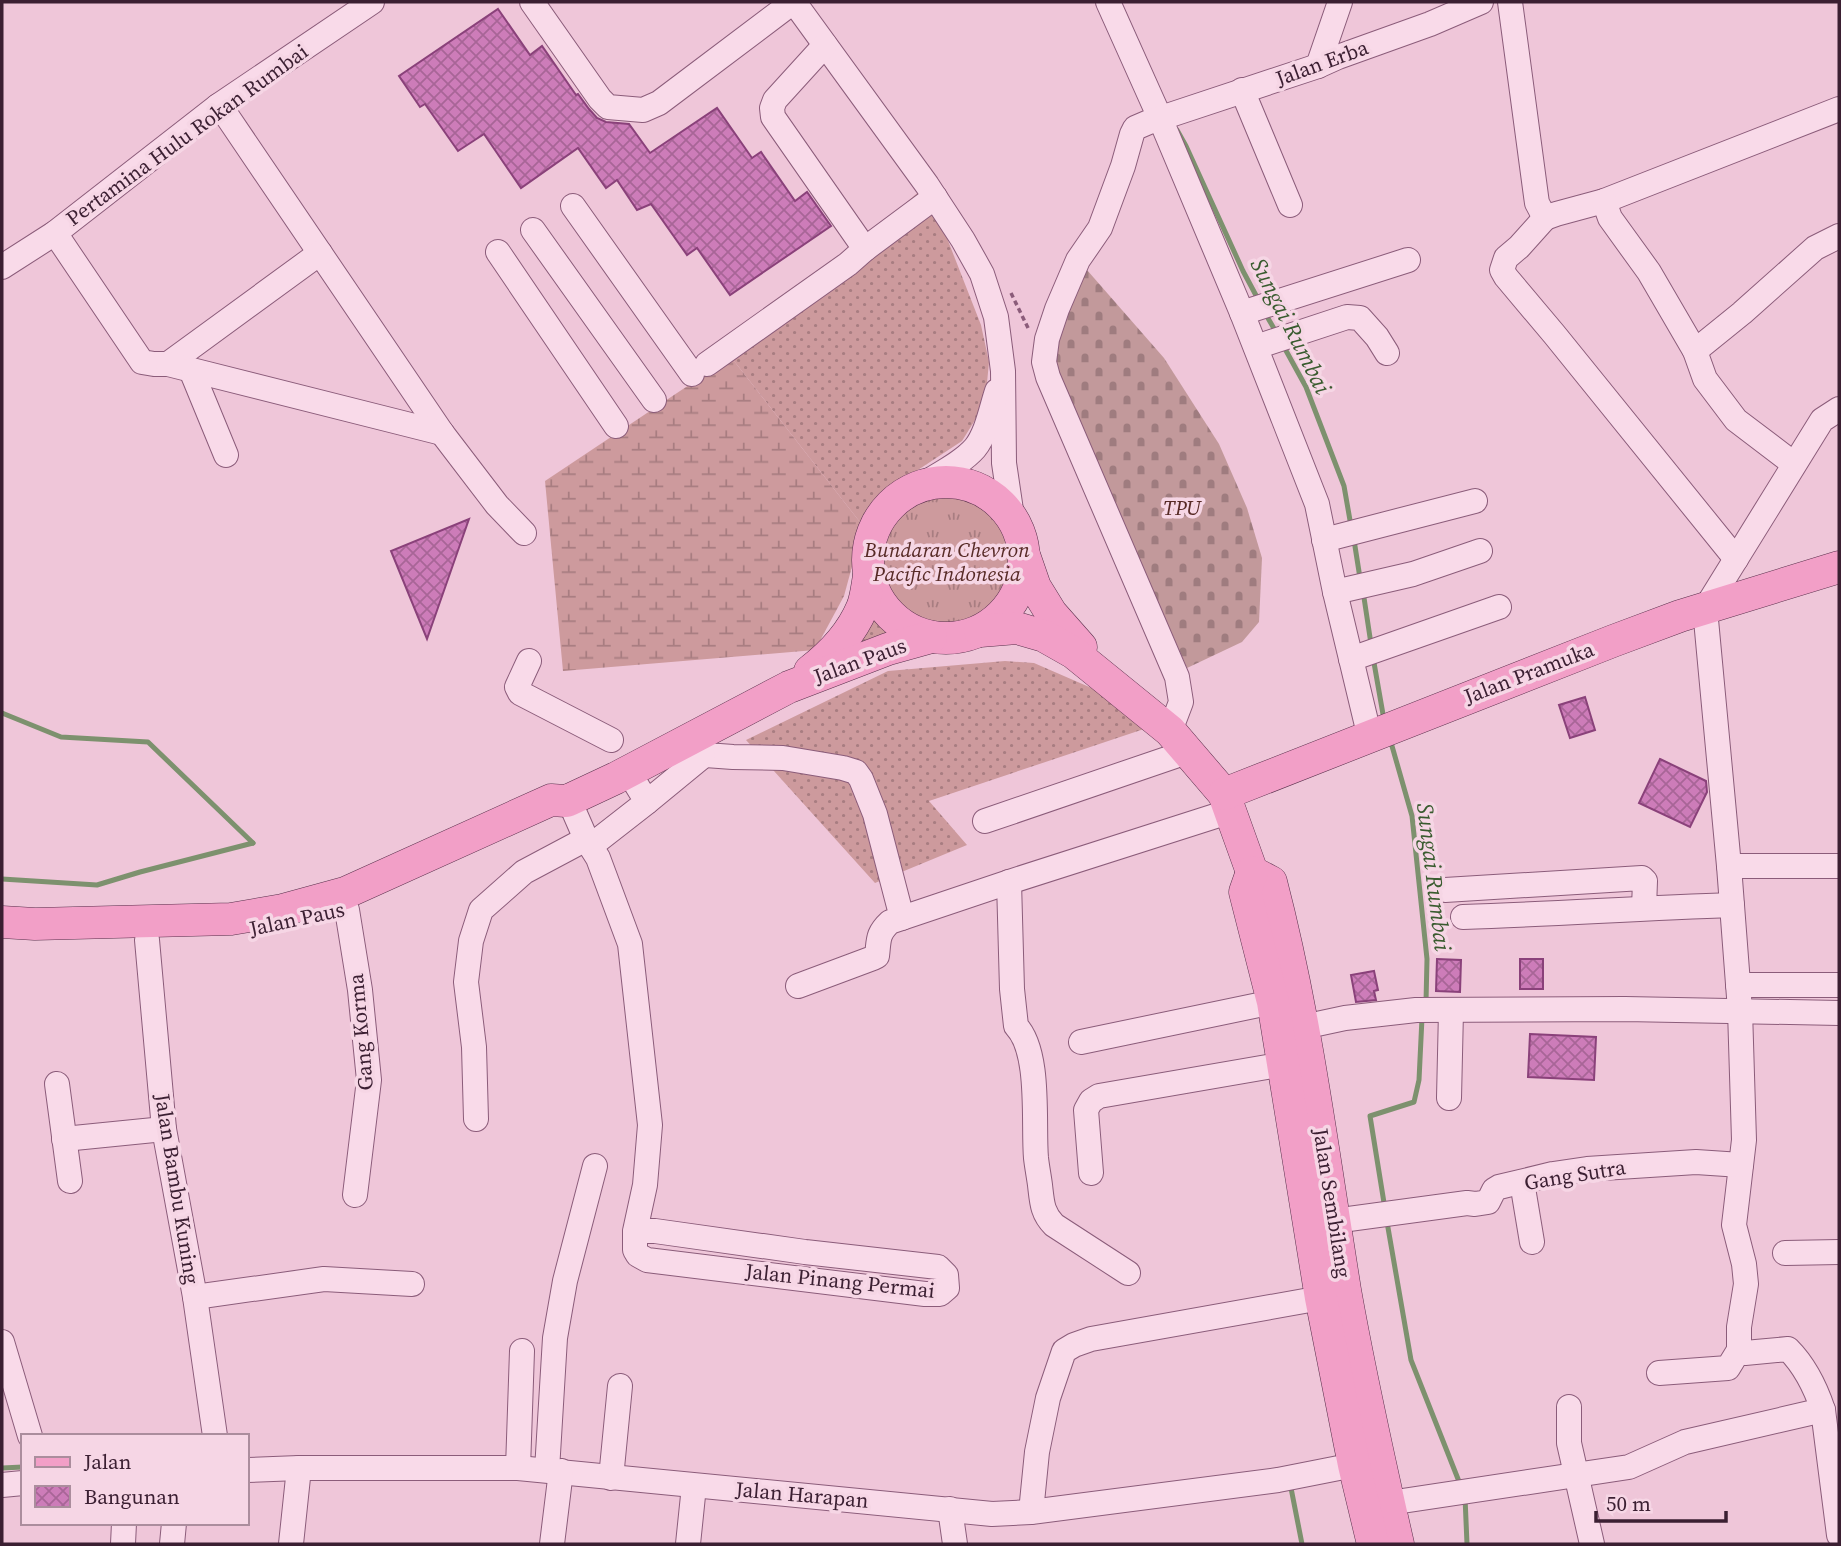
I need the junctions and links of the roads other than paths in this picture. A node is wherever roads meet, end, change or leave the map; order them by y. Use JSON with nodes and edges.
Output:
{"nodes":[{"id":1,"x":372,"y":2,"type":"edge"},
{"id":2,"x":532,"y":2,"type":"edge"},
{"id":3,"x":793,"y":2,"type":"edge"},
{"id":4,"x":1108,"y":2,"type":"edge"},
{"id":5,"x":1340,"y":2,"type":"edge"},
{"id":6,"x":1481,"y":2,"type":"edge"},
{"id":7,"x":1510,"y":2,"type":"edge"},
{"id":8,"x":825,"y":45,"type":"junction"},
{"id":9,"x":1318,"y":66,"type":"junction"},
{"id":10,"x":1242,"y":90,"type":"junction"},
{"id":11,"x":218,"y":106,"type":"junction"},
{"id":12,"x":1839,"y":109,"type":"edge"},
{"id":13,"x":1160,"y":118,"type":"junction"},
{"id":14,"x":935,"y":197,"type":"junction"},
{"id":15,"x":1604,"y":201,"type":"junction"},
{"id":16,"x":1290,"y":205,"type":"dead end"},
{"id":17,"x":573,"y":206,"type":"dead end"},
{"id":18,"x":1545,"y":218,"type":"junction"},
{"id":19,"x":533,"y":230,"type":"dead end"},
{"id":20,"x":55,"y":233,"type":"junction"},
{"id":21,"x":1839,"y":236,"type":"edge"},
{"id":22,"x":865,"y":249,"type":"junction"},
{"id":23,"x":498,"y":252,"type":"dead end"},
{"id":24,"x":320,"y":253,"type":"junction"},
{"id":25,"x":1408,"y":260,"type":"dead end"},
{"id":26,"x":2,"y":267,"type":"edge"},
{"id":27,"x":1255,"y":309,"type":"junction"},
{"id":28,"x":1272,"y":342,"type":"junction"},
{"id":29,"x":1695,"y":351,"type":"junction"},
{"id":30,"x":1387,"y":353,"type":"dead end"},
{"id":31,"x":179,"y":367,"type":"junction"},
{"id":32,"x":1003,"y":371,"type":"junction"},
{"id":33,"x":654,"y":400,"type":"dead end"},
{"id":34,"x":1839,"y":409,"type":"edge"},
{"id":35,"x":616,"y":426,"type":"dead end"},
{"id":36,"x":442,"y":433,"type":"junction"},
{"id":37,"x":226,"y":455,"type":"dead end"},
{"id":38,"x":1794,"y":464,"type":"junction"},
{"id":39,"x":920,"y":486,"type":"junction"},
{"id":40,"x":1475,"y":501,"type":"dead end"},
{"id":41,"x":1012,"y":517,"type":"junction"},
{"id":42,"x":524,"y":533,"type":"dead end"},
{"id":43,"x":1343,"y":536,"type":"junction"},
{"id":44,"x":1480,"y":551,"type":"dead end"},
{"id":45,"x":1025,"y":558,"type":"junction"},
{"id":46,"x":1736,"y":559,"type":"junction"},
{"id":47,"x":1839,"y":567,"type":"edge"},
{"id":48,"x":869,"y":576,"type":"junction"},
{"id":49,"x":1353,"y":588,"type":"junction"},
{"id":50,"x":1499,"y":607,"type":"dead end"},
{"id":51,"x":1705,"y":609,"type":"junction"},
{"id":52,"x":980,"y":631,"type":"junction"},
{"id":53,"x":931,"y":637,"type":"junction"},
{"id":54,"x":1365,"y":654,"type":"junction"},
{"id":55,"x":529,"y":661,"type":"dead end"},
{"id":56,"x":789,"y":687,"type":"junction"},
{"id":57,"x":1118,"y":687,"type":"junction"},
{"id":58,"x":1370,"y":738,"type":"junction"},
{"id":59,"x":611,"y":740,"type":"dead end"},
{"id":60,"x":1179,"y":742,"type":"junction"},
{"id":61,"x":664,"y":752,"type":"junction"},
{"id":62,"x":703,"y":756,"type":"junction"},
{"id":63,"x":628,"y":771,"type":"junction"},
{"id":64,"x":573,"y":798,"type":"junction"},
{"id":65,"x":647,"y":802,"type":"junction"},
{"id":66,"x":1228,"y":803,"type":"junction"},
{"id":67,"x":985,"y":821,"type":"dead end"},
{"id":68,"x":594,"y":846,"type":"junction"},
{"id":69,"x":1729,"y":866,"type":"junction"},
{"id":70,"x":1839,"y":866,"type":"edge"},
{"id":71,"x":1009,"y":882,"type":"junction"},
{"id":72,"x":1256,"y":882,"type":"junction"},
{"id":73,"x":1444,"y":890,"type":"dead end"},
{"id":74,"x":1732,"y":905,"type":"junction"},
{"id":75,"x":1644,"y":908,"type":"junction"},
{"id":76,"x":347,"y":910,"type":"junction"},
{"id":77,"x":1463,"y":917,"type":"dead end"},
{"id":78,"x":902,"y":918,"type":"junction"},
{"id":79,"x":2,"y":922,"type":"edge"},
{"id":80,"x":2,"y":937,"type":"edge"},
{"id":81,"x":147,"y":940,"type":"junction"},
{"id":82,"x":1738,"y":985,"type":"junction"},
{"id":83,"x":1839,"y":985,"type":"edge"},
{"id":84,"x":798,"y":986,"type":"dead end"},
{"id":85,"x":1273,"y":1002,"type":"junction"},
{"id":86,"x":1432,"y":1010,"type":"junction"},
{"id":87,"x":1740,"y":1010,"type":"junction"},
{"id":88,"x":1839,"y":1013,"type":"edge"},
{"id":89,"x":1303,"y":1027,"type":"junction"},
{"id":90,"x":1081,"y":1042,"type":"dead end"},
{"id":91,"x":1284,"y":1064,"type":"junction"},
{"id":92,"x":57,"y":1084,"type":"dead end"},
{"id":93,"x":1449,"y":1098,"type":"dead end"},
{"id":94,"x":476,"y":1119,"type":"dead end"},
{"id":95,"x":164,"y":1129,"type":"junction"},
{"id":96,"x":64,"y":1139,"type":"junction"},
{"id":97,"x":1741,"y":1165,"type":"junction"},
{"id":98,"x":594,"y":1166,"type":"dead end"},
{"id":99,"x":1091,"y":1172,"type":"dead end"},
{"id":100,"x":70,"y":1181,"type":"dead end"},
{"id":101,"x":1521,"y":1182,"type":"junction"},
{"id":102,"x":355,"y":1195,"type":"dead end"},
{"id":103,"x":1334,"y":1221,"type":"junction"},
{"id":104,"x":635,"y":1231,"type":"junction"},
{"id":105,"x":1532,"y":1242,"type":"dead end"},
{"id":106,"x":805,"y":1252,"type":"junction"},
{"id":107,"x":1839,"y":1252,"type":"edge"},
{"id":108,"x":1785,"y":1253,"type":"dead end"},
{"id":109,"x":1128,"y":1273,"type":"dead end"},
{"id":110,"x":802,"y":1280,"type":"junction"},
{"id":111,"x":412,"y":1284,"type":"dead end"},
{"id":112,"x":195,"y":1297,"type":"junction"},
{"id":113,"x":1321,"y":1298,"type":"junction"},
{"id":114,"x":2,"y":1342,"type":"edge"},
{"id":115,"x":522,"y":1350,"type":"dead end"},
{"id":116,"x":1739,"y":1350,"type":"junction"},
{"id":117,"x":1659,"y":1373,"type":"dead end"},
{"id":118,"x":620,"y":1386,"type":"dead end"},
{"id":119,"x":1569,"y":1407,"type":"dead end"},
{"id":120,"x":1823,"y":1410,"type":"junction"},
{"id":121,"x":29,"y":1434,"type":"edge"},
{"id":122,"x":215,"y":1434,"type":"edge"},
{"id":123,"x":1354,"y":1465,"type":"junction"},
{"id":124,"x":299,"y":1468,"type":"junction"},
{"id":125,"x":518,"y":1468,"type":"junction"},
{"id":126,"x":248,"y":1470,"type":"edge"},
{"id":127,"x":554,"y":1471,"type":"junction"},
{"id":128,"x":1576,"y":1475,"type":"junction"},
{"id":129,"x":611,"y":1478,"type":"junction"},
{"id":130,"x":21,"y":1483,"type":"edge"},
{"id":131,"x":2,"y":1485,"type":"edge"},
{"id":132,"x":694,"y":1486,"type":"junction"},
{"id":133,"x":1389,"y":1503,"type":"junction"},
{"id":134,"x":950,"y":1509,"type":"junction"},
{"id":135,"x":1031,"y":1512,"type":"junction"},
{"id":136,"x":124,"y":1525,"type":"edge"},
{"id":137,"x":174,"y":1525,"type":"edge"},
{"id":138,"x":1839,"y":1535,"type":"edge"},
{"id":139,"x":1839,"y":1541,"type":"edge"},
{"id":140,"x":123,"y":1544,"type":"edge"},
{"id":141,"x":172,"y":1544,"type":"edge"},
{"id":142,"x":291,"y":1544,"type":"edge"},
{"id":143,"x":552,"y":1544,"type":"edge"},
{"id":144,"x":688,"y":1544,"type":"edge"},
{"id":145,"x":955,"y":1544,"type":"edge"},
{"id":146,"x":1373,"y":1544,"type":"edge"},
{"id":147,"x":1398,"y":1544,"type":"edge"},
{"id":148,"x":1592,"y":1544,"type":"edge"},
{"id":149,"x":1824,"y":1544,"type":"edge"}],
"edges":[{"from":1,"to":11,"type":"street","name":"Pertamina Hulu Rokan Rumbai"},
{"from":2,"to":3,"type":"street"},
{"from":3,"to":8,"type":"street"},
{"from":4,"to":13,"type":"street"},
{"from":5,"to":9,"type":"street"},
{"from":6,"to":9,"type":"street","name":"Jalan Erba"},
{"from":7,"to":18,"type":"street"},
{"from":8,"to":14,"type":"street"},
{"from":8,"to":22,"type":"street"},
{"from":9,"to":10,"type":"street","name":"Jalan Erba"},
{"from":10,"to":13,"type":"street","name":"Jalan Erba"},
{"from":10,"to":16,"type":"street"},
{"from":11,"to":20,"type":"street","name":"Pertamina Hulu Rokan Rumbai"},
{"from":11,"to":24,"type":"street"},
{"from":12,"to":15,"type":"street"},
{"from":13,"to":27,"type":"street"},
{"from":13,"to":60,"type":"street","name":"Jalan Erba"},
{"from":14,"to":22,"type":"street"},
{"from":14,"to":32,"type":"street"},
{"from":15,"to":18,"type":"street"},
{"from":15,"to":29,"type":"street"},
{"from":17,"to":22,"type":"street"},
{"from":18,"to":46,"type":"street"},
{"from":19,"to":33,"type":"street"},
{"from":20,"to":26,"type":"street","name":"Pertamina Hulu Rokan Rumbai"},
{"from":20,"to":31,"type":"street"},
{"from":21,"to":29,"type":"street"},
{"from":23,"to":35,"type":"street"},
{"from":24,"to":31,"type":"street"},
{"from":24,"to":36,"type":"street"},
{"from":25,"to":27,"type":"street"},
{"from":27,"to":28,"type":"street"},
{"from":28,"to":30,"type":"street"},
{"from":28,"to":43,"type":"street"},
{"from":29,"to":38,"type":"street"},
{"from":31,"to":36,"type":"street"},
{"from":31,"to":37,"type":"street"},
{"from":32,"to":39,"type":"street"},
{"from":32,"to":41,"type":"street"},
{"from":34,"to":38,"type":"street"},
{"from":36,"to":42,"type":"street"},
{"from":38,"to":46,"type":"street"},
{"from":39,"to":41,"type":"main road"},
{"from":39,"to":48,"type":"main road"},
{"from":40,"to":43,"type":"street"},
{"from":41,"to":45,"type":"main road"},
{"from":43,"to":49,"type":"street"},
{"from":44,"to":49,"type":"street"},
{"from":45,"to":52,"type":"main road"},
{"from":45,"to":57,"type":"main road","name":"Jalan Sembilang"},
{"from":46,"to":51,"type":"street"},
{"from":47,"to":51,"type":"main road","name":"Jalan Pramuka"},
{"from":48,"to":53,"type":"main road"},
{"from":48,"to":56,"type":"main road","name":"Jalan Paus"},
{"from":49,"to":54,"type":"street"},
{"from":50,"to":54,"type":"street"},
{"from":51,"to":58,"type":"main road","name":"Jalan Pramuka"},
{"from":51,"to":69,"type":"street"},
{"from":52,"to":53,"type":"main road"},
{"from":52,"to":57,"type":"main road","name":"Jalan Sembilang"},
{"from":53,"to":56,"type":"main road","name":"Jalan Paus"},
{"from":54,"to":58,"type":"street"},
{"from":55,"to":59,"type":"street"},
{"from":56,"to":61,"type":"main road","name":"Jalan Paus"},
{"from":57,"to":60,"type":"main road","name":"Jalan Sembilang"},
{"from":58,"to":66,"type":"main road","name":"Jalan Pramuka"},
{"from":60,"to":66,"type":"main road","name":"Jalan Sembilang"},
{"from":60,"to":67,"type":"street"},
{"from":61,"to":62,"type":"street"},
{"from":61,"to":63,"type":"main road","name":"Jalan Paus"},
{"from":62,"to":65,"type":"street"},
{"from":62,"to":78,"type":"street"},
{"from":63,"to":64,"type":"main road","name":"Jalan Paus"},
{"from":63,"to":65,"type":"street"},
{"from":64,"to":68,"type":"street"},
{"from":64,"to":76,"type":"main road","name":"Jalan Paus"},
{"from":64,"to":79,"type":"main road","name":"Jalan Paus"},
{"from":65,"to":68,"type":"street"},
{"from":66,"to":71,"type":"street"},
{"from":66,"to":72,"type":"main road","name":"Jalan Sembilang"},
{"from":68,"to":94,"type":"street"},
{"from":68,"to":104,"type":"street"},
{"from":69,"to":70,"type":"street"},
{"from":69,"to":74,"type":"street"},
{"from":71,"to":78,"type":"street"},
{"from":71,"to":109,"type":"street"},
{"from":72,"to":85,"type":"main road","name":"Jalan Sembilang"},
{"from":72,"to":89,"type":"main road","name":"Jalan Sembilang"},
{"from":73,"to":75,"type":"street"},
{"from":74,"to":75,"type":"street"},
{"from":74,"to":82,"type":"street"},
{"from":75,"to":77,"type":"street"},
{"from":76,"to":81,"type":"main road","name":"Jalan Paus"},
{"from":76,"to":102,"type":"street","name":"Gang Korma"},
{"from":78,"to":84,"type":"street"},
{"from":80,"to":81,"type":"main road","name":"Jalan Paus"},
{"from":81,"to":95,"type":"street","name":"Jalan Bambu Kuning"},
{"from":82,"to":83,"type":"street"},
{"from":82,"to":87,"type":"street"},
{"from":85,"to":90,"type":"street"},
{"from":85,"to":91,"type":"main road","name":"Jalan Sembilang"},
{"from":86,"to":87,"type":"street"},
{"from":86,"to":89,"type":"street"},
{"from":86,"to":93,"type":"street"},
{"from":87,"to":88,"type":"street"},
{"from":87,"to":97,"type":"street"},
{"from":89,"to":103,"type":"main road","name":"Jalan Sembilang"},
{"from":91,"to":99,"type":"street"},
{"from":91,"to":113,"type":"main road","name":"Jalan Sembilang"},
{"from":92,"to":96,"type":"street"},
{"from":95,"to":96,"type":"street"},
{"from":95,"to":112,"type":"street","name":"Jalan Bambu Kuning"},
{"from":96,"to":100,"type":"street"},
{"from":97,"to":101,"type":"street","name":"Gang Sutra"},
{"from":97,"to":116,"type":"street"},
{"from":98,"to":127,"type":"street"},
{"from":101,"to":103,"type":"street","name":"Gang Sutra"},
{"from":101,"to":105,"type":"street"},
{"from":103,"to":133,"type":"main road","name":"Jalan Sembilang"},
{"from":104,"to":106,"type":"street","name":"Jalan Pinang Permai"},
{"from":104,"to":110,"type":"street","name":"Jalan Pinang Permai"},
{"from":106,"to":110,"type":"street"},
{"from":106,"to":110,"type":"street","name":"Jalan Pinang Permai"},
{"from":107,"to":108,"type":"street"},
{"from":111,"to":112,"type":"street"},
{"from":112,"to":122,"type":"street","name":"Jalan Bambu Kuning"},
{"from":113,"to":123,"type":"main road","name":"Jalan Sembilang"},
{"from":113,"to":135,"type":"street"},
{"from":114,"to":121,"type":"street"},
{"from":115,"to":125,"type":"street"},
{"from":116,"to":117,"type":"street"},
{"from":116,"to":120,"type":"street"},
{"from":118,"to":129,"type":"street"},
{"from":119,"to":128,"type":"street"},
{"from":120,"to":128,"type":"street"},
{"from":120,"to":138,"type":"street"},
{"from":123,"to":135,"type":"street","name":"Jalan Harapan"},
{"from":123,"to":146,"type":"main road","name":"Jalan Sembilang"},
{"from":124,"to":125,"type":"street","name":"Jalan Harapan"},
{"from":124,"to":126,"type":"street","name":"Jalan Harapan"},
{"from":124,"to":142,"type":"street"},
{"from":125,"to":127,"type":"street","name":"Jalan Harapan"},
{"from":127,"to":129,"type":"street","name":"Jalan Harapan"},
{"from":127,"to":143,"type":"street"},
{"from":128,"to":133,"type":"street"},
{"from":128,"to":148,"type":"street"},
{"from":129,"to":132,"type":"street","name":"Jalan Harapan"},
{"from":130,"to":131,"type":"street"},
{"from":132,"to":134,"type":"street","name":"Jalan Harapan"},
{"from":132,"to":144,"type":"street"},
{"from":133,"to":147,"type":"main road","name":"Jalan Sembilang"},
{"from":134,"to":135,"type":"street","name":"Jalan Harapan"},
{"from":134,"to":145,"type":"street"},
{"from":136,"to":140,"type":"street"},
{"from":137,"to":141,"type":"street"},
{"from":139,"to":149,"type":"street"}]}
